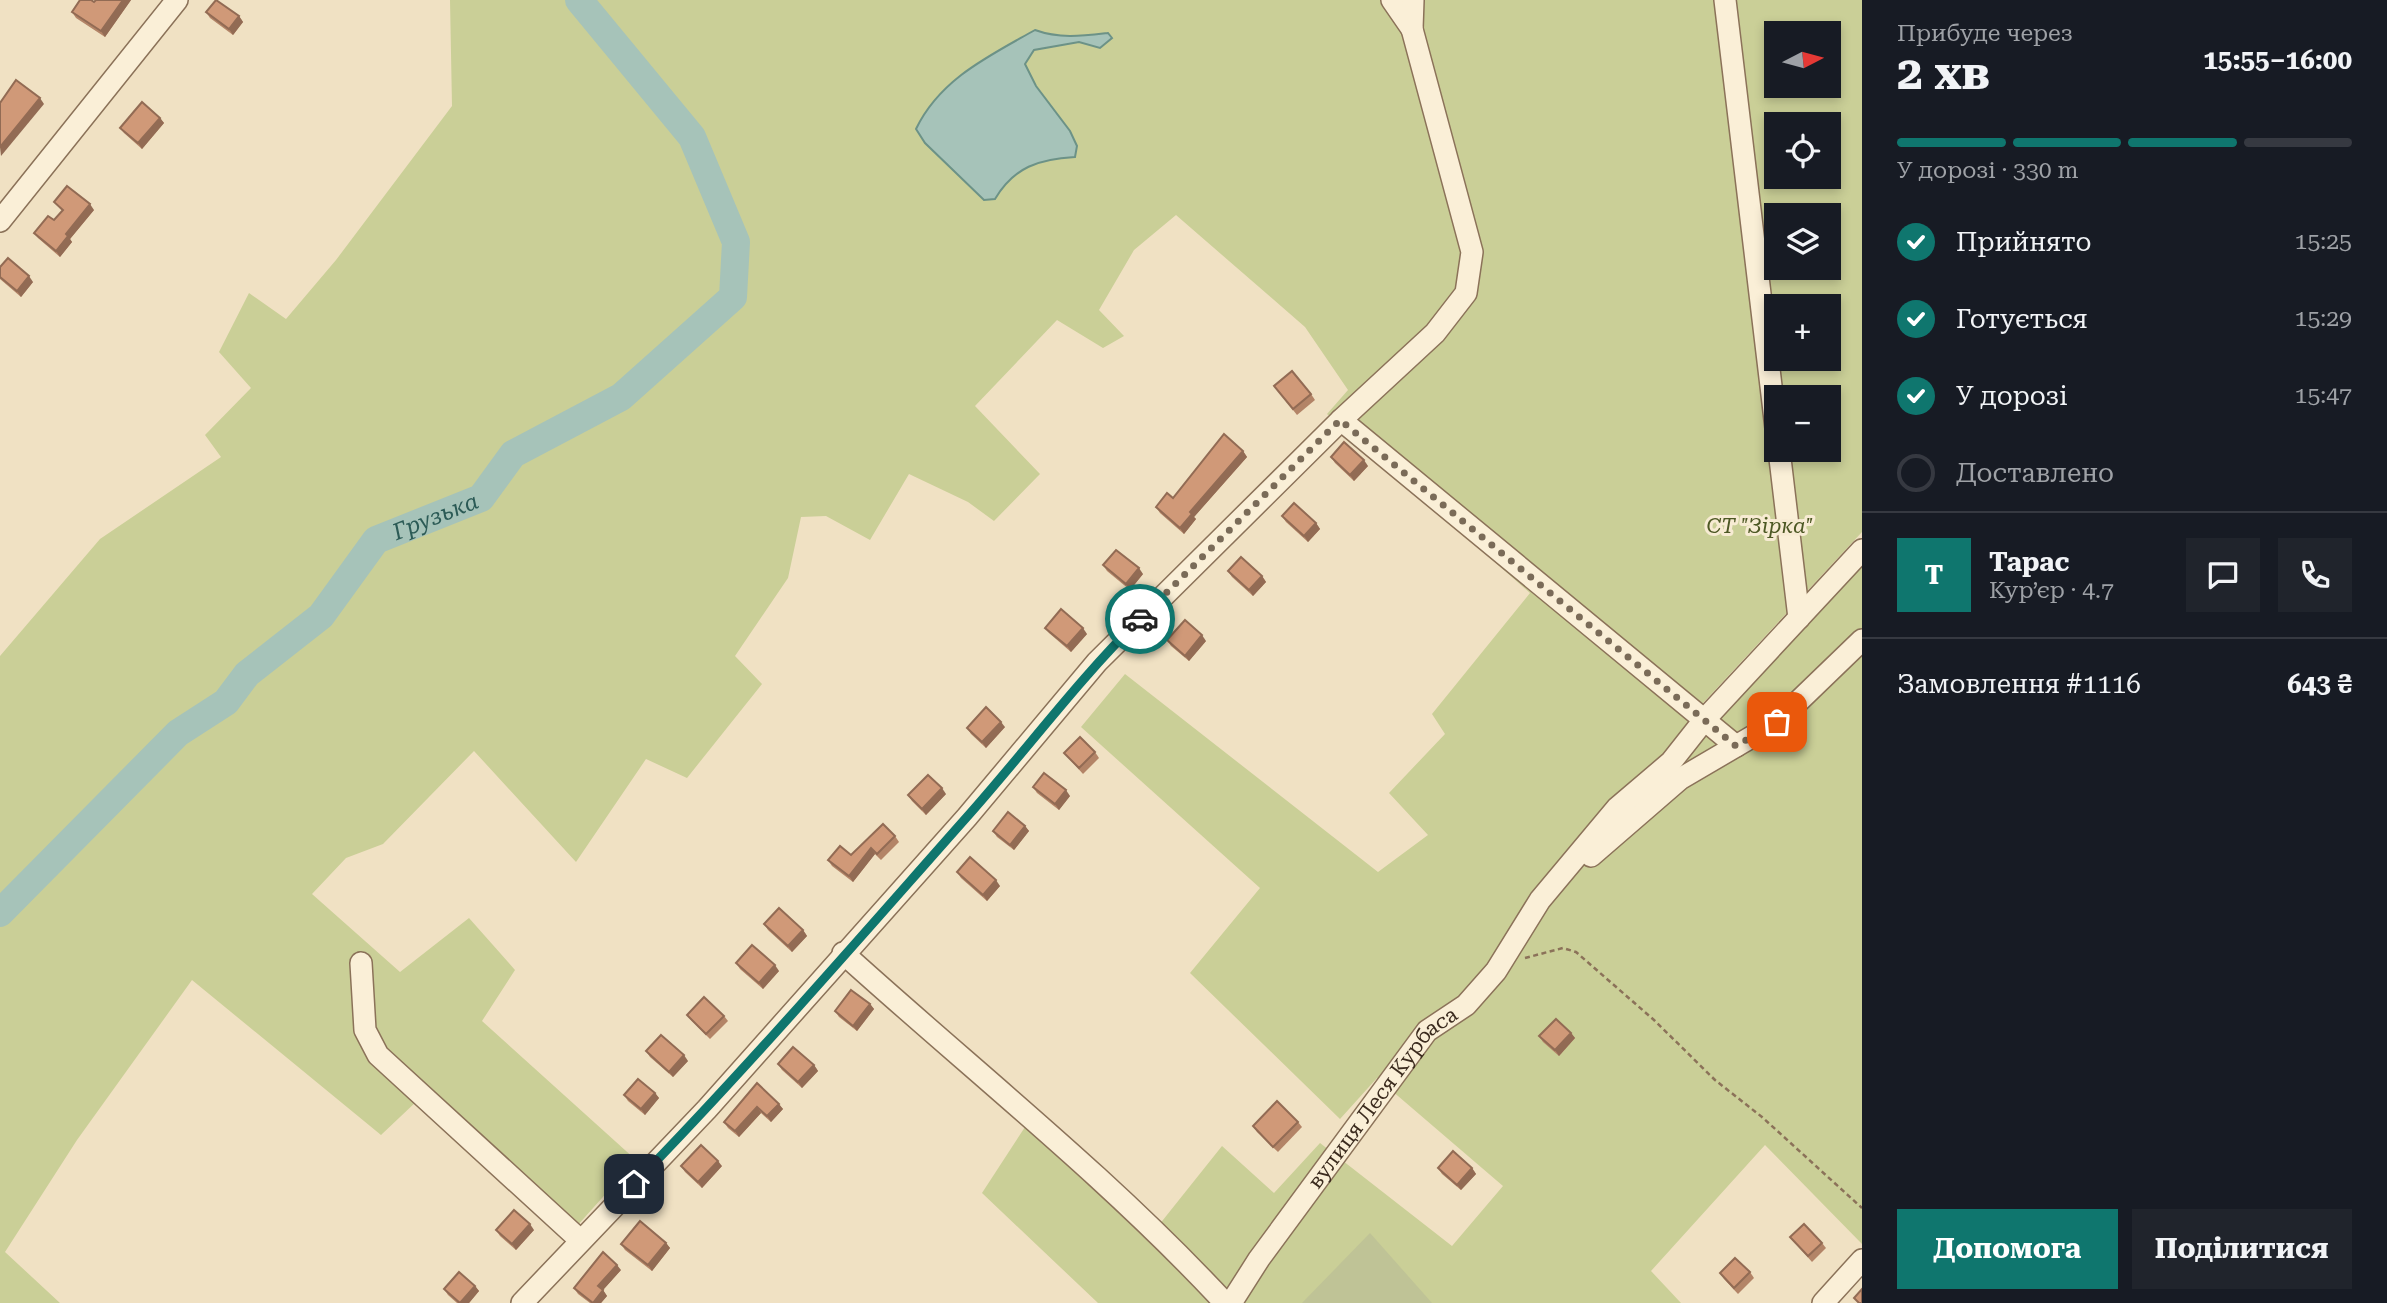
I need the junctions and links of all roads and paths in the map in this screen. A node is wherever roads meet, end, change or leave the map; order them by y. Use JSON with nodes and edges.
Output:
{"nodes":[{"id":1,"x":177,"y":0,"type":"edge"},
{"id":2,"x":1392,"y":0,"type":"edge"},
{"id":3,"x":1413,"y":0,"type":"edge"},
{"id":4,"x":1725,"y":0,"type":"edge"},
{"id":5,"x":1412,"y":29,"type":"junction"},
{"id":6,"x":0,"y":221,"type":"edge"},
{"id":7,"x":1771,"y":385,"type":"edge"},
{"id":8,"x":1340,"y":420,"type":"junction"},
{"id":9,"x":1780,"y":462,"type":"edge"},
{"id":10,"x":1862,"y":550,"type":"edge"},
{"id":11,"x":1799,"y":618,"type":"junction"},
{"id":12,"x":1862,"y":640,"type":"edge"},
{"id":13,"x":1705,"y":719,"type":"junction"},
{"id":14,"x":1736,"y":746,"type":"junction"},
{"id":15,"x":1540,"y":900,"type":"junction"},
{"id":16,"x":843,"y":953,"type":"junction"},
{"id":17,"x":361,"y":963,"type":"dead end"},
{"id":18,"x":1496,"y":971,"type":"junction"},
{"id":19,"x":1862,"y":1208,"type":"edge"},
{"id":20,"x":580,"y":1240,"type":"junction"},
{"id":21,"x":1862,"y":1260,"type":"edge"},
{"id":22,"x":522,"y":1303,"type":"edge"},
{"id":23,"x":1225,"y":1303,"type":"edge"},
{"id":24,"x":1231,"y":1303,"type":"edge"},
{"id":25,"x":1823,"y":1303,"type":"edge"}],
"edges":[{"from":1,"to":6,"type":"street"},
{"from":2,"to":5,"type":"street"},
{"from":3,"to":5,"type":"street"},
{"from":4,"to":7,"type":"street"},
{"from":5,"to":8,"type":"street"},
{"from":8,"to":13,"type":"street"},
{"from":8,"to":16,"type":"street"},
{"from":9,"to":11,"type":"street"},
{"from":10,"to":11,"type":"street"},
{"from":11,"to":13,"type":"street"},
{"from":12,"to":14,"type":"street"},
{"from":13,"to":14,"type":"street"},
{"from":13,"to":15,"type":"street"},
{"from":14,"to":15,"type":"street"},
{"from":15,"to":18,"type":"street","name":"вулиця Леся Курбаса"},
{"from":16,"to":20,"type":"street"},
{"from":16,"to":23,"type":"street"},
{"from":17,"to":20,"type":"street"},
{"from":18,"to":19,"type":"path"},
{"from":18,"to":24,"type":"street","name":"вулиця Леся Курбаса"},
{"from":20,"to":22,"type":"street"},
{"from":21,"to":25,"type":"street"}]}
